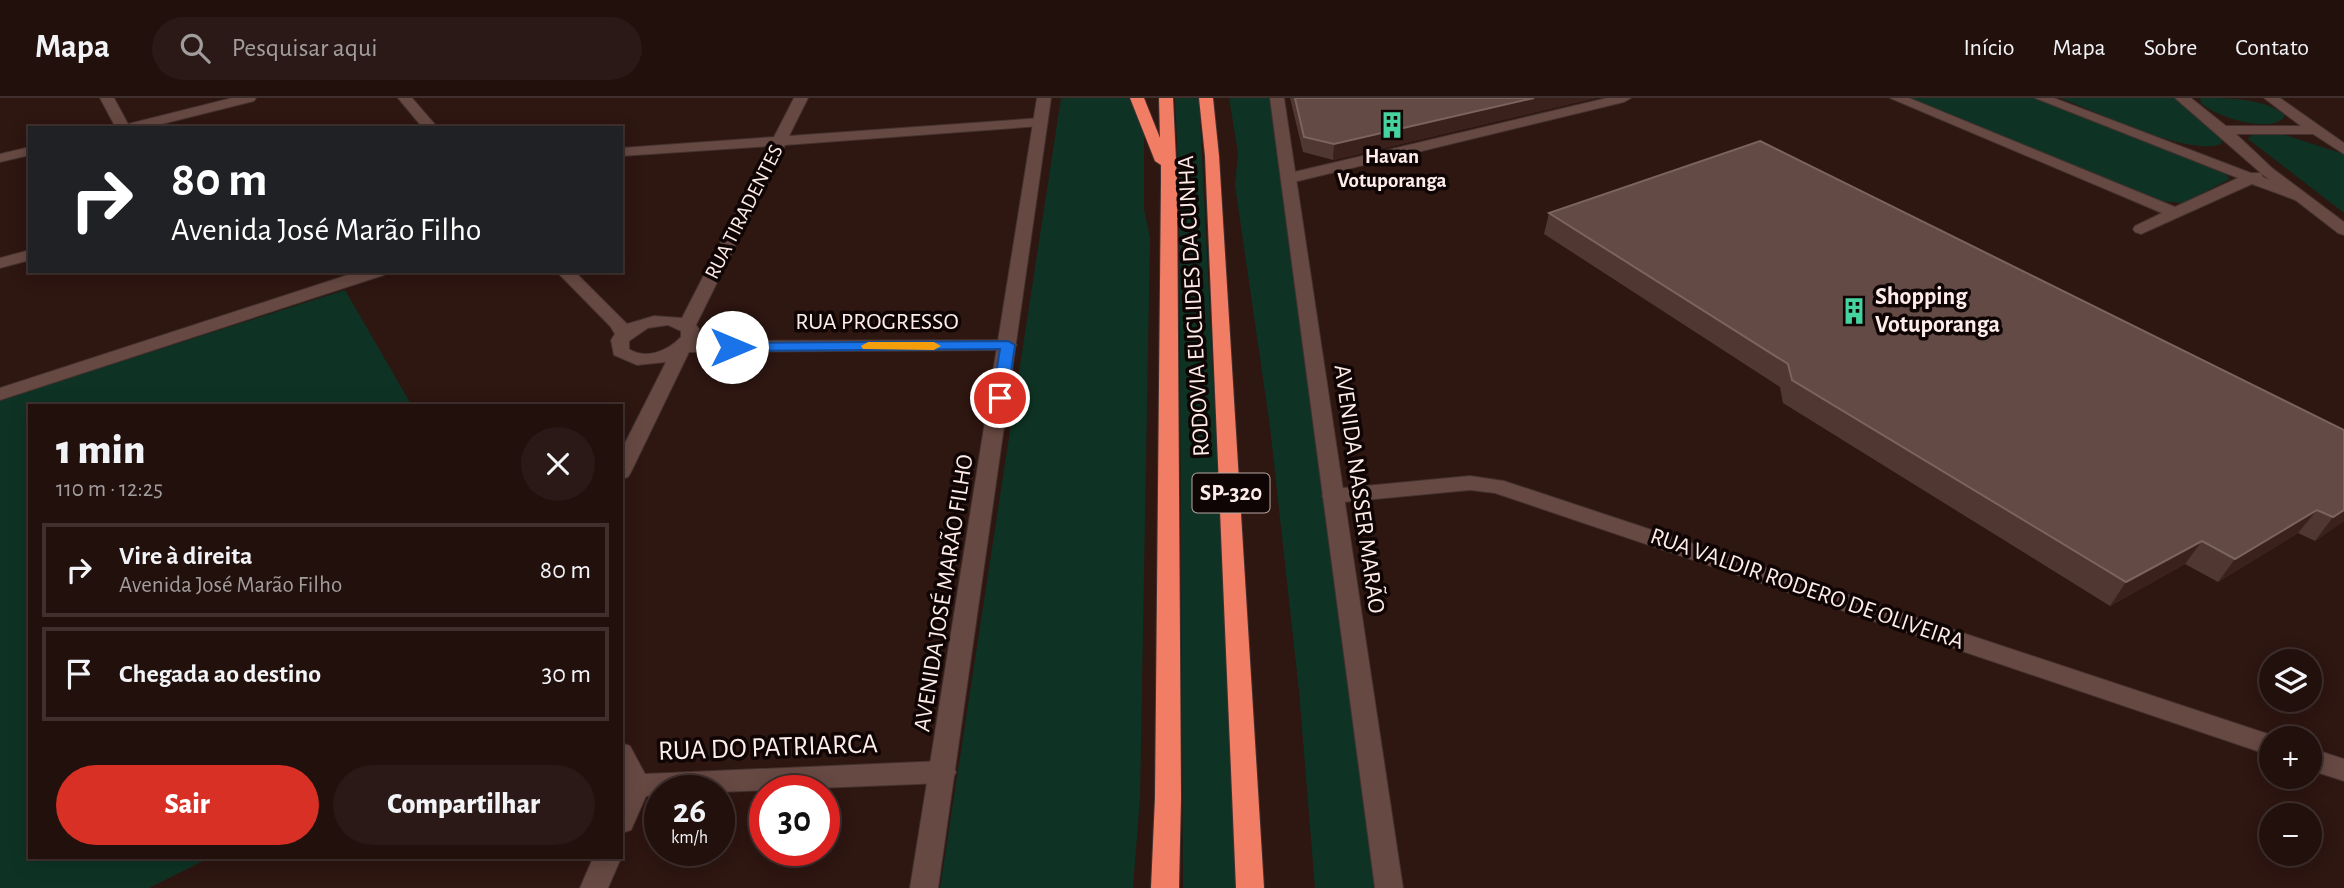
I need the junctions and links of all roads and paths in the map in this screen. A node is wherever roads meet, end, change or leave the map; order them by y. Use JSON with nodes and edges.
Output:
{"nodes":[{"id":1,"x":107,"y":98,"type":"edge"},
{"id":2,"x":249,"y":98,"type":"edge"},
{"id":3,"x":405,"y":98,"type":"edge"},
{"id":4,"x":802,"y":98,"type":"edge"},
{"id":5,"x":1044,"y":98,"type":"edge"},
{"id":6,"x":1137,"y":98,"type":"edge"},
{"id":7,"x":1166,"y":98,"type":"edge"},
{"id":8,"x":1206,"y":98,"type":"edge"},
{"id":9,"x":1277,"y":98,"type":"edge"},
{"id":10,"x":1624,"y":98,"type":"edge"},
{"id":11,"x":1897,"y":98,"type":"edge"},
{"id":12,"x":2042,"y":98,"type":"edge"},
{"id":13,"x":2182,"y":98,"type":"edge"},
{"id":14,"x":2271,"y":98,"type":"edge"},
{"id":15,"x":1041,"y":122,"type":"junction"},
{"id":16,"x":125,"y":126,"type":"edge"},
{"id":17,"x":134,"y":126,"type":"edge"},
{"id":18,"x":429,"y":126,"type":"edge"},
{"id":19,"x":2223,"y":130,"type":"junction"},
{"id":20,"x":2316,"y":130,"type":"junction"},
{"id":21,"x":780,"y":141,"type":"junction"},
{"id":22,"x":2342,"y":147,"type":"edge"},
{"id":23,"x":28,"y":151,"type":"edge"},
{"id":24,"x":623,"y":152,"type":"edge"},
{"id":25,"x":0,"y":158,"type":"edge"},
{"id":26,"x":2267,"y":171,"type":"junction"},
{"id":27,"x":1290,"y":178,"type":"junction"},
{"id":28,"x":2251,"y":178,"type":"junction"},
{"id":29,"x":1169,"y":181,"type":"junction"},
{"id":30,"x":2298,"y":196,"type":"junction"},
{"id":31,"x":2175,"y":213,"type":"junction"},
{"id":32,"x":2141,"y":229,"type":"dead end"},
{"id":33,"x":2344,"y":230,"type":"edge"},
{"id":34,"x":28,"y":256,"type":"edge"},
{"id":35,"x":0,"y":263,"type":"edge"},
{"id":36,"x":372,"y":273,"type":"edge"},
{"id":37,"x":566,"y":273,"type":"edge"},
{"id":38,"x":621,"y":328,"type":"junction"},
{"id":39,"x":689,"y":341,"type":"junction"},
{"id":40,"x":1008,"y":345,"type":"junction"},
{"id":41,"x":0,"y":394,"type":"edge"},
{"id":42,"x":623,"y":468,"type":"edge"},
{"id":43,"x":1333,"y":496,"type":"junction"},
{"id":44,"x":2259,"y":742,"type":"edge"},
{"id":45,"x":623,"y":757,"type":"edge"},
{"id":46,"x":2322,"y":763,"type":"edge"},
{"id":47,"x":2344,"y":771,"type":"edge"},
{"id":48,"x":943,"y":772,"type":"junction"},
{"id":49,"x":637,"y":785,"type":"junction"},
{"id":50,"x":623,"y":817,"type":"edge"},
{"id":51,"x":607,"y":859,"type":"edge"},
{"id":52,"x":594,"y":888,"type":"edge"},
{"id":53,"x":923,"y":888,"type":"edge"},
{"id":54,"x":1165,"y":888,"type":"edge"},
{"id":55,"x":1250,"y":888,"type":"edge"},
{"id":56,"x":1389,"y":888,"type":"edge"}],
"edges":[{"from":1,"to":16,"type":"street"},
{"from":2,"to":17,"type":"street"},
{"from":3,"to":18,"type":"street"},
{"from":4,"to":21,"type":"street","name":"RUA TIRADENTES"},
{"from":5,"to":15,"type":"street","name":"AVENIDA JOSÉ MARÃO FILHO"},
{"from":6,"to":29,"type":"highway"},
{"from":7,"to":29,"type":"highway","name":"RODOVIA EUCLIDES DA CUNHA","number":"SP-320"},
{"from":8,"to":55,"type":"highway","name":"RODOVIA EUCLIDES DA CUNHA","number":"SP-320"},
{"from":9,"to":27,"type":"street","name":"AVENIDA NASSER MARÃO"},
{"from":10,"to":27,"type":"street"},
{"from":11,"to":31,"type":"street"},
{"from":12,"to":28,"type":"street"},
{"from":13,"to":19,"type":"street"},
{"from":14,"to":20,"type":"street"},
{"from":15,"to":21,"type":"street"},
{"from":15,"to":40,"type":"street","name":"AVENIDA JOSÉ MARÃO FILHO"},
{"from":19,"to":20,"type":"street"},
{"from":19,"to":26,"type":"street"},
{"from":20,"to":22,"type":"street"},
{"from":21,"to":24,"type":"street"},
{"from":21,"to":39,"type":"street","name":"RUA TIRADENTES"},
{"from":23,"to":25,"type":"street"},
{"from":26,"to":28,"type":"street"},
{"from":26,"to":30,"type":"street"},
{"from":27,"to":43,"type":"street","name":"AVENIDA NASSER MARÃO"},
{"from":28,"to":30,"type":"street"},
{"from":28,"to":31,"type":"street"},
{"from":29,"to":54,"type":"highway","name":"RODOVIA EUCLIDES DA CUNHA","number":"SP-320"},
{"from":30,"to":33,"type":"street"},
{"from":31,"to":32,"type":"street"},
{"from":34,"to":35,"type":"street"},
{"from":36,"to":41,"type":"street"},
{"from":37,"to":38,"type":"street"},
{"from":38,"to":39,"type":"street"},
{"from":38,"to":39,"type":"street"},
{"from":39,"to":40,"type":"street","name":"RUA PROGRESSO"},
{"from":39,"to":42,"type":"street","name":"RUA TIRADENTES"},
{"from":40,"to":48,"type":"street","name":"AVENIDA JOSÉ MARÃO FILHO"},
{"from":43,"to":44,"type":"street","name":"RUA VALDIR RODERO DE OLIVEIRA"},
{"from":43,"to":56,"type":"street","name":"AVENIDA NASSER MARÃO"},
{"from":45,"to":49,"type":"street"},
{"from":46,"to":47,"type":"street"},
{"from":48,"to":49,"type":"street","name":"RUA DO PATRIARCA"},
{"from":48,"to":53,"type":"street","name":"AVENIDA JOSÉ MARÃO FILHO"},
{"from":49,"to":50,"type":"street"},
{"from":51,"to":52,"type":"street"}]}
